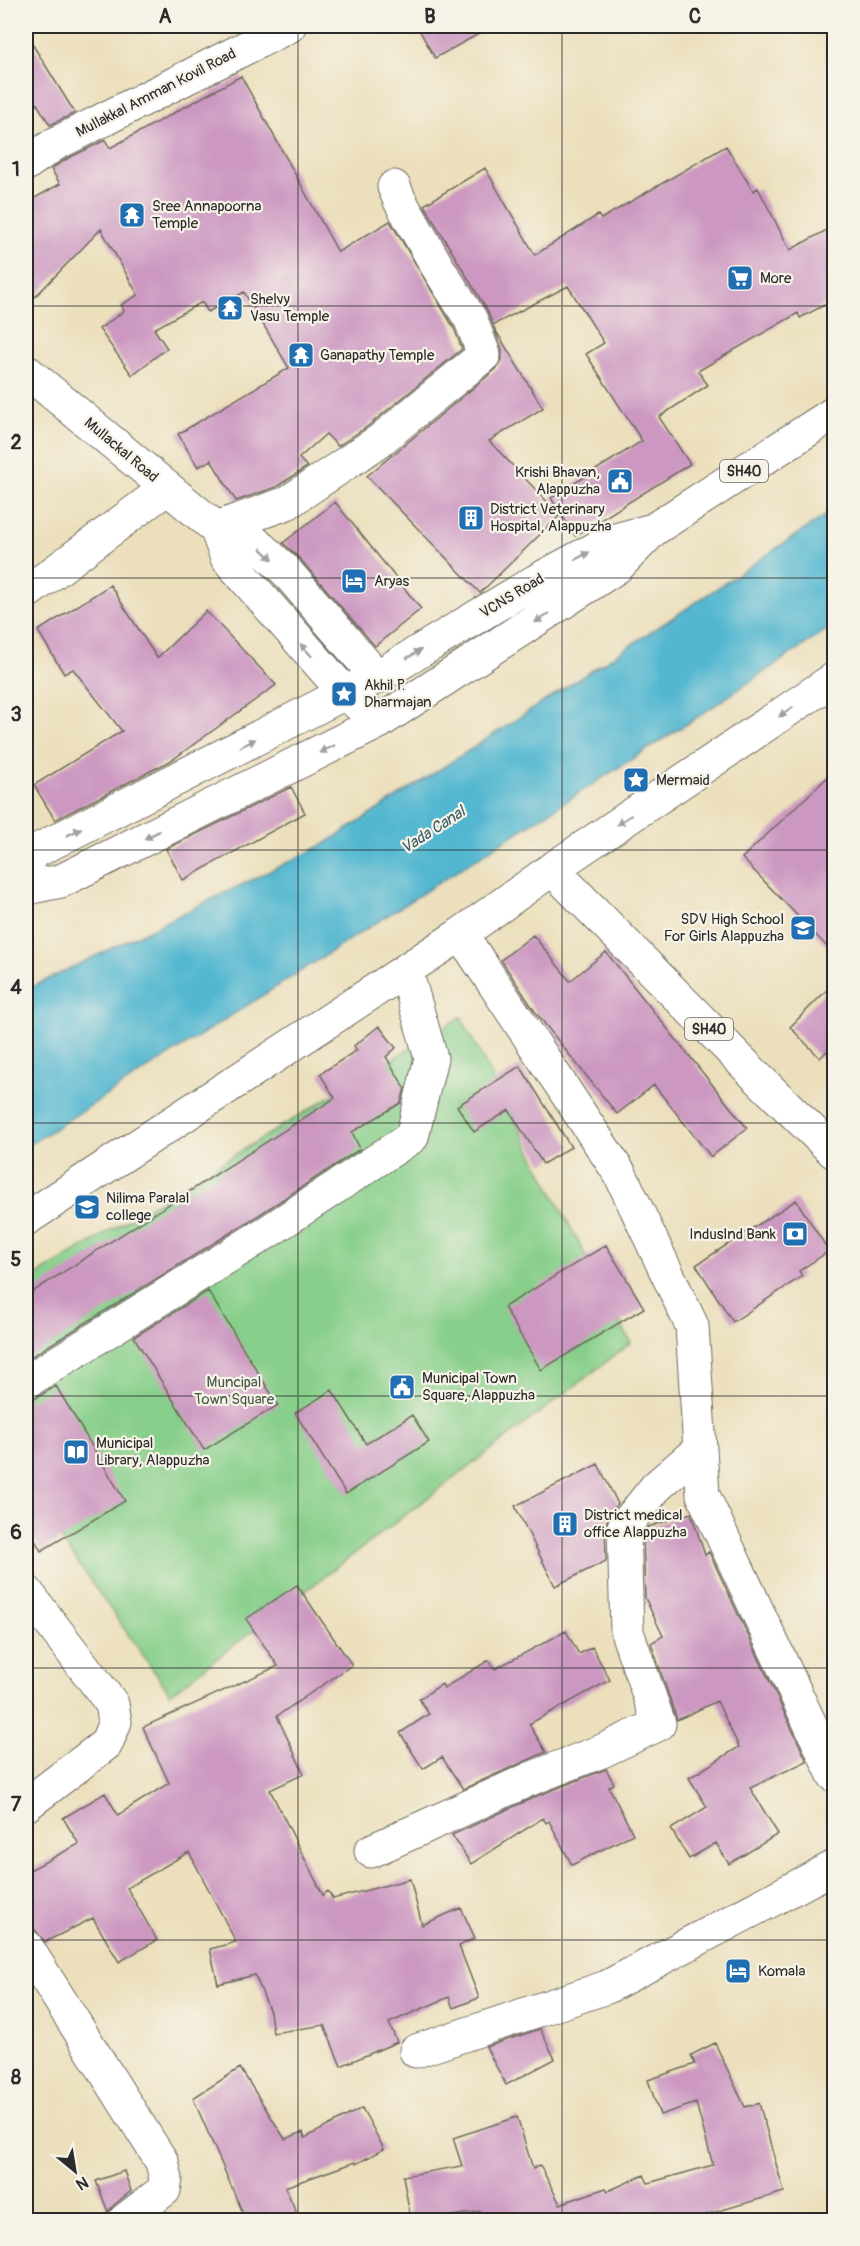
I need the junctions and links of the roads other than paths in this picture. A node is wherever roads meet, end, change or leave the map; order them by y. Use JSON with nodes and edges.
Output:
{"nodes":[{"id":1,"x":289,"y":26,"type":"edge"},
{"id":2,"x":26,"y":164,"type":"edge"},
{"id":3,"x":394,"y":187,"type":"dead end"},
{"id":4,"x":26,"y":371,"type":"edge"},
{"id":5,"x":834,"y":413,"type":"edge"},
{"id":6,"x":167,"y":488,"type":"junction"},
{"id":7,"x":216,"y":528,"type":"junction"},
{"id":8,"x":653,"y":530,"type":"junction"},
{"id":9,"x":26,"y":593,"type":"edge"},
{"id":10,"x":377,"y":677,"type":"junction"},
{"id":11,"x":834,"y":679,"type":"edge"},
{"id":12,"x":345,"y":693,"type":"junction"},
{"id":13,"x":408,"y":705,"type":"junction"},
{"id":14,"x":379,"y":722,"type":"junction"},
{"id":15,"x":26,"y":863,"type":"edge"},
{"id":16,"x":552,"y":868,"type":"junction"},
{"id":17,"x":26,"y":888,"type":"edge"},
{"id":18,"x":460,"y":934,"type":"junction"},
{"id":19,"x":406,"y":970,"type":"junction"},
{"id":20,"x":834,"y":1152,"type":"edge"},
{"id":21,"x":26,"y":1220,"type":"edge"},
{"id":22,"x":26,"y":1382,"type":"edge"},
{"id":23,"x":700,"y":1449,"type":"junction"},
{"id":24,"x":26,"y":1592,"type":"edge"},
{"id":25,"x":834,"y":1775,"type":"edge"},
{"id":26,"x":26,"y":1805,"type":"edge"},
{"id":27,"x":371,"y":1851,"type":"dead end"},
{"id":28,"x":834,"y":1867,"type":"edge"},
{"id":29,"x":26,"y":1946,"type":"edge"},
{"id":30,"x":416,"y":2051,"type":"dead end"},
{"id":31,"x":124,"y":2220,"type":"edge"}],
"edges":[{"from":1,"to":2,"type":"main road","name":"Mullakkal Amman Kovil Road"},
{"from":3,"to":7,"type":"main road"},
{"from":4,"to":6,"type":"main road","name":"Mullackal Road"},
{"from":5,"to":8,"type":"main road","name":"VCNS Road","number":"SH40"},
{"from":6,"to":7,"type":"main road","name":"Mullackal Road"},
{"from":6,"to":9,"type":"main road"},
{"from":7,"to":10,"type":"main road","name":"Mullackal Road","one_way":true},
{"from":12,"to":7,"type":"main road","one_way":true},
{"from":10,"to":8,"type":"main road","name":"VCNS Road","number":"SH40","one_way":true},
{"from":8,"to":13,"type":"main road","name":"VCNS Road","number":"SH40","one_way":true},
{"from":10,"to":12,"type":"main road","name":"VCNS Road","number":"SH40"},
{"from":10,"to":13,"type":"main road"},
{"from":11,"to":16,"type":"main road","one_way":true},
{"from":12,"to":14,"type":"main road"},
{"from":15,"to":12,"type":"main road","name":"VCNS Road","one_way":true},
{"from":13,"to":14,"type":"main road","name":"VCNS Road","number":"SH40"},
{"from":14,"to":17,"type":"main road","name":"VCNS Road","one_way":true},
{"from":16,"to":18,"type":"main road"},
{"from":16,"to":20,"type":"main road","number":"SH40"},
{"from":18,"to":19,"type":"main road"},
{"from":18,"to":23,"type":"main road"},
{"from":19,"to":21,"type":"main road"},
{"from":19,"to":22,"type":"main road"},
{"from":23,"to":25,"type":"main road"},
{"from":23,"to":27,"type":"main road"},
{"from":24,"to":26,"type":"main road"},
{"from":28,"to":30,"type":"main road"},
{"from":29,"to":31,"type":"main road"}]}
